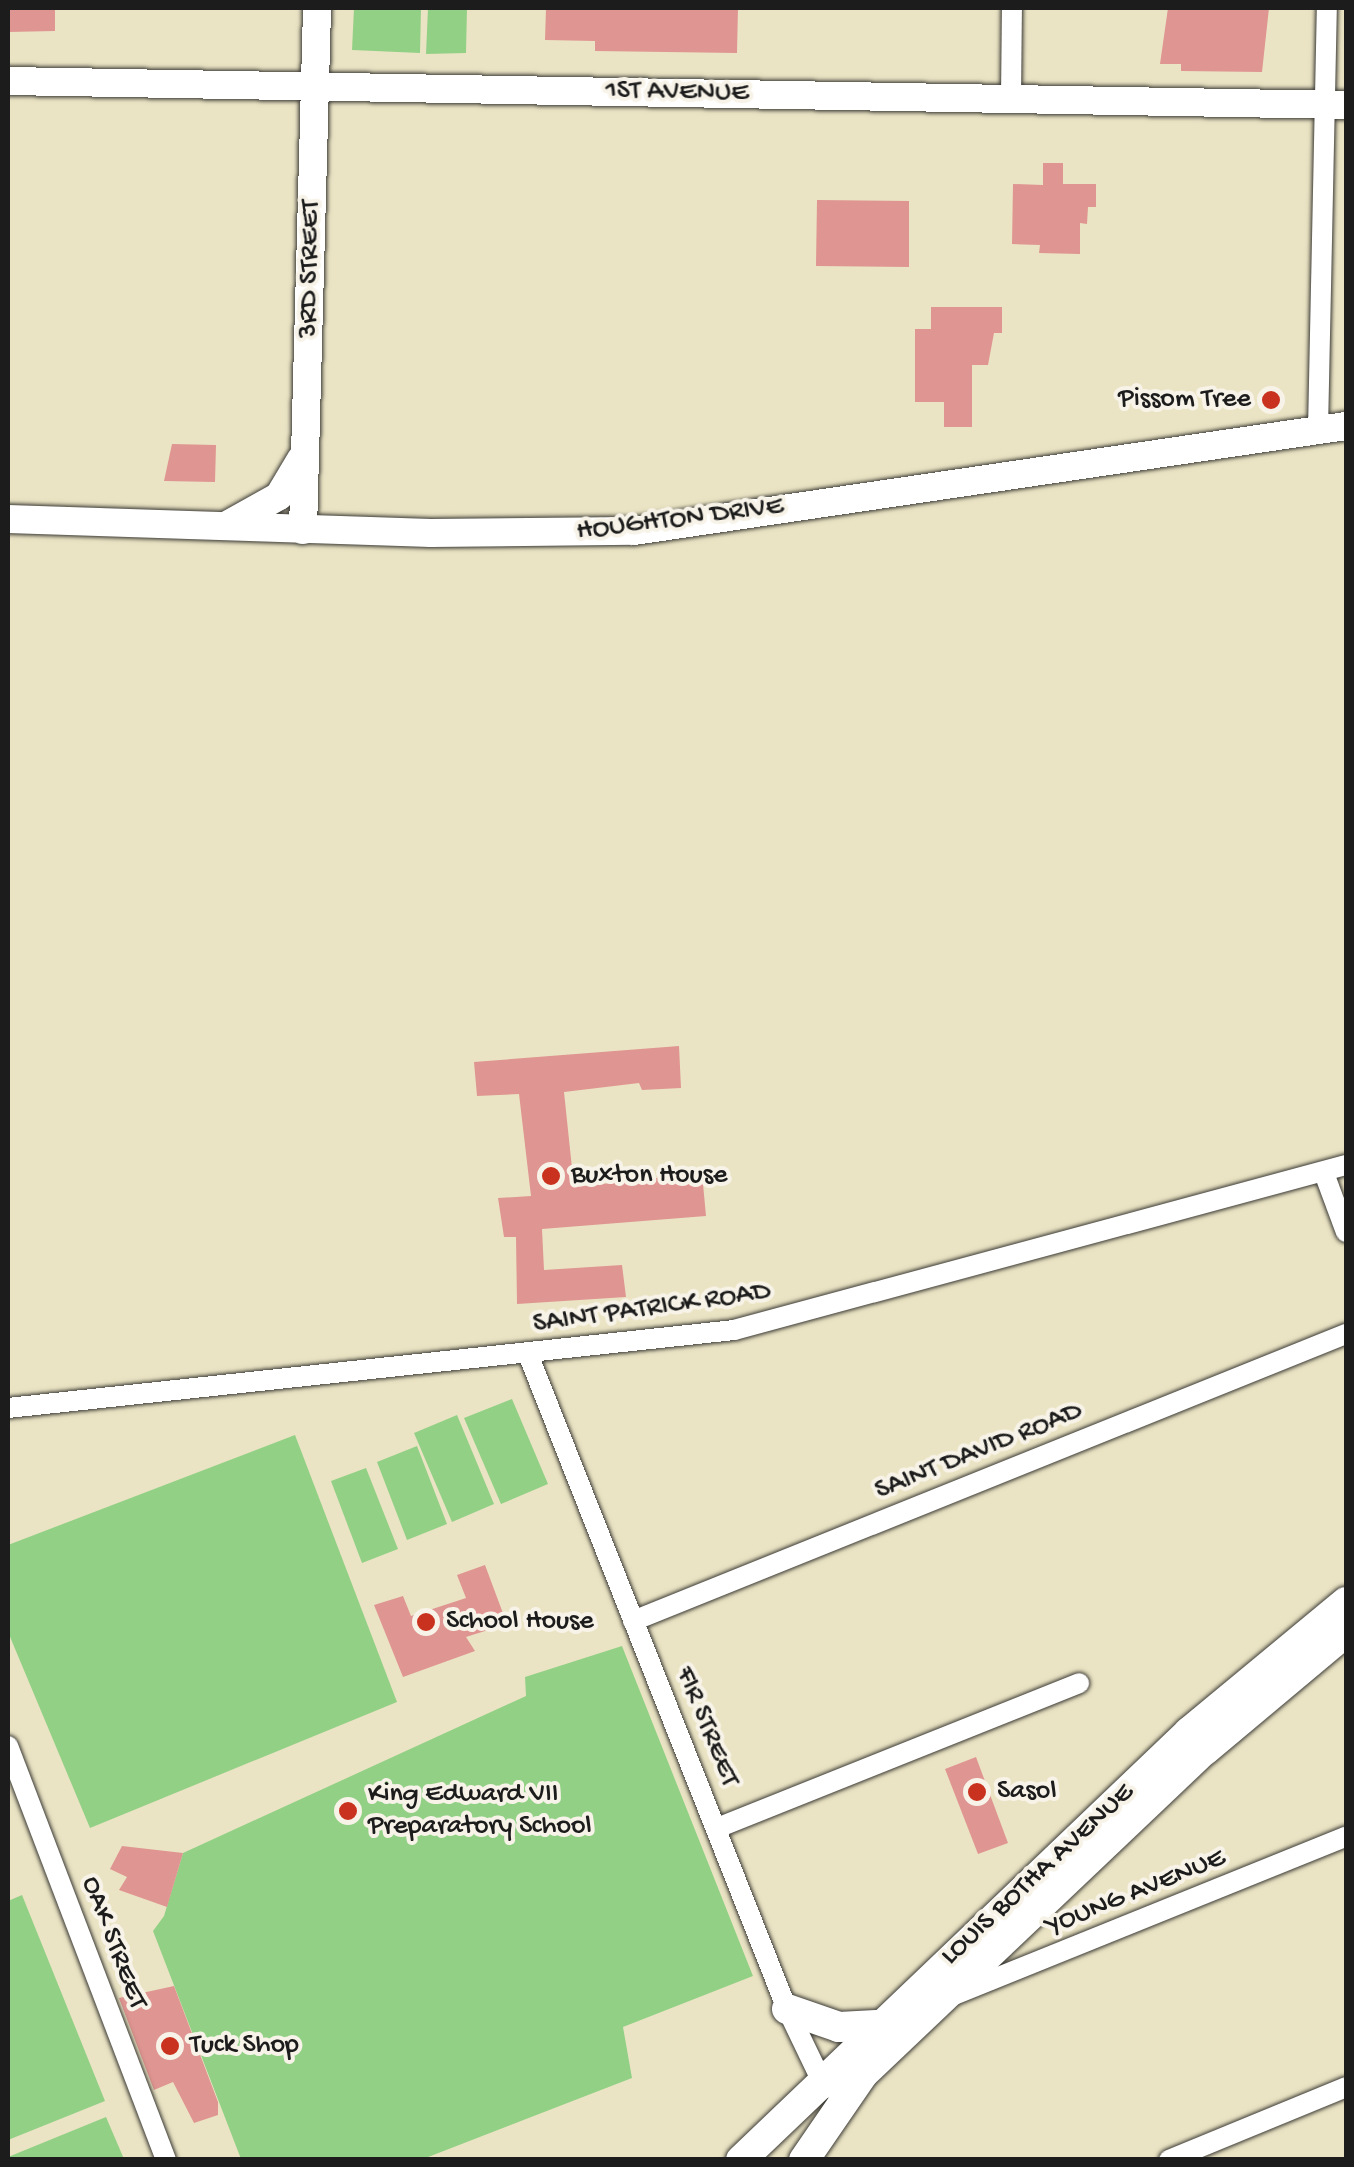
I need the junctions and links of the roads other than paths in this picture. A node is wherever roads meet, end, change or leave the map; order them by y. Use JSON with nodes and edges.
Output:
{"nodes":[{"id":1,"x":316,"y":8,"type":"edge"},
{"id":2,"x":1012,"y":8,"type":"edge"},
{"id":3,"x":1326,"y":8,"type":"edge"},
{"id":4,"x":8,"y":82,"type":"edge"},
{"id":5,"x":315,"y":86,"type":"junction"},
{"id":6,"x":1010,"y":98,"type":"junction"},
{"id":7,"x":1336,"y":104,"type":"edge"},
{"id":8,"x":1346,"y":426,"type":"edge"},
{"id":9,"x":1318,"y":430,"type":"junction"},
{"id":10,"x":308,"y":444,"type":"junction"},
{"id":11,"x":8,"y":519,"type":"edge"},
{"id":12,"x":223,"y":526,"type":"junction"},
{"id":13,"x":302,"y":530,"type":"junction"},
{"id":14,"x":1346,"y":1165,"type":"edge"},
{"id":15,"x":1324,"y":1172,"type":"junction"},
{"id":16,"x":1346,"y":1232,"type":"edge"},
{"id":17,"x":1346,"y":1334,"type":"edge"},
{"id":18,"x":528,"y":1354,"type":"junction"},
{"id":19,"x":8,"y":1408,"type":"edge"},
{"id":20,"x":1346,"y":1602,"type":"edge"},
{"id":21,"x":633,"y":1621,"type":"junction"},
{"id":22,"x":1346,"y":1632,"type":"edge"},
{"id":23,"x":1078,"y":1682,"type":"dead end"},
{"id":24,"x":8,"y":1746,"type":"edge"},
{"id":25,"x":717,"y":1828,"type":"junction"},
{"id":26,"x":1346,"y":1837,"type":"edge"},
{"id":27,"x":946,"y":1998,"type":"junction"},
{"id":28,"x":787,"y":2009,"type":"junction"},
{"id":29,"x":876,"y":2025,"type":"junction"},
{"id":30,"x":824,"y":2074,"type":"junction"},
{"id":31,"x":1346,"y":2087,"type":"edge"},
{"id":32,"x":830,"y":2120,"type":"junction"},
{"id":33,"x":166,"y":2160,"type":"edge"},
{"id":34,"x":741,"y":2160,"type":"edge"},
{"id":35,"x":804,"y":2160,"type":"edge"},
{"id":36,"x":828,"y":2160,"type":"edge"},
{"id":37,"x":1169,"y":2160,"type":"edge"}],
"edges":[{"from":1,"to":5,"type":"street","name":"3RD STREET"},
{"from":2,"to":6,"type":"street"},
{"from":3,"to":7,"type":"street"},
{"from":4,"to":5,"type":"street","name":"1ST AVENUE"},
{"from":5,"to":6,"type":"street","name":"1ST AVENUE"},
{"from":5,"to":10,"type":"street","name":"3RD STREET"},
{"from":6,"to":7,"type":"street","name":"1ST AVENUE"},
{"from":7,"to":9,"type":"street"},
{"from":8,"to":9,"type":"street","name":"HOUGHTON DRIVE"},
{"from":9,"to":13,"type":"street","name":"HOUGHTON DRIVE"},
{"from":10,"to":12,"type":"street"},
{"from":10,"to":13,"type":"street","name":"3RD STREET"},
{"from":11,"to":12,"type":"street","name":"HOUGHTON DRIVE"},
{"from":12,"to":13,"type":"street","name":"HOUGHTON DRIVE"},
{"from":14,"to":15,"type":"street","name":"SAINT PATRICK ROAD"},
{"from":15,"to":16,"type":"street"},
{"from":15,"to":18,"type":"street","name":"SAINT PATRICK ROAD"},
{"from":17,"to":21,"type":"street","name":"SAINT DAVID ROAD"},
{"from":18,"to":19,"type":"street","name":"SAINT PATRICK ROAD"},
{"from":18,"to":21,"type":"street","name":"FIR STREET"},
{"from":20,"to":29,"type":"main road","name":"LOUIS BOTHA AVENUE"},
{"from":21,"to":25,"type":"street","name":"FIR STREET"},
{"from":22,"to":27,"type":"main road","name":"LOUIS BOTHA AVENUE"},
{"from":23,"to":25,"type":"street"},
{"from":24,"to":33,"type":"street","name":"OAK STREET"},
{"from":25,"to":28,"type":"street","name":"FIR STREET"},
{"from":26,"to":27,"type":"street","name":"YOUNG AVENUE"},
{"from":27,"to":32,"type":"main road","name":"LOUIS BOTHA AVENUE"},
{"from":28,"to":29,"type":"main road"},
{"from":28,"to":30,"type":"street","name":"FIR STREET"},
{"from":29,"to":30,"type":"main road","name":"LOUIS BOTHA AVENUE"},
{"from":30,"to":32,"type":"street","name":"FIR STREET"},
{"from":30,"to":34,"type":"main road","name":"LOUIS BOTHA AVENUE"},
{"from":31,"to":37,"type":"street"},
{"from":32,"to":35,"type":"main road","name":"LOUIS BOTHA AVENUE"},
{"from":32,"to":36,"type":"street","name":"FIR STREET"}]}
